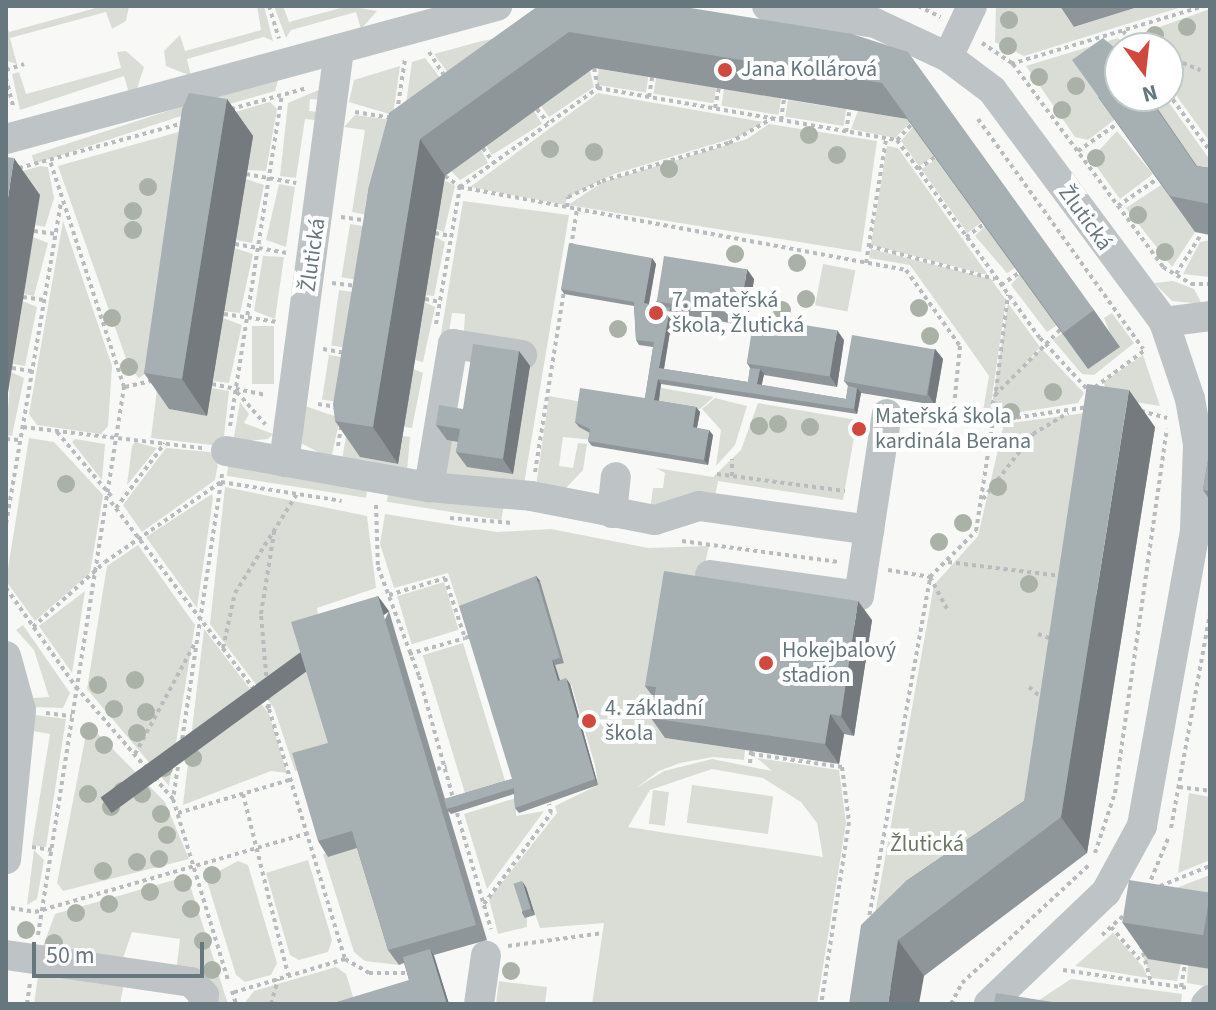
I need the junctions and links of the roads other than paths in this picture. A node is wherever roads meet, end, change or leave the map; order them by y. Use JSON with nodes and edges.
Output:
{"nodes":[{"id":1,"x":497,"y":6,"type":"edge"},
{"id":2,"x":767,"y":6,"type":"edge"},
{"id":3,"x":972,"y":6,"type":"edge"},
{"id":4,"x":339,"y":49,"type":"junction"},
{"id":5,"x":948,"y":57,"type":"junction"},
{"id":6,"x":6,"y":139,"type":"edge"},
{"id":7,"x":1210,"y":316,"type":"edge"},
{"id":8,"x":1164,"y":322,"type":"junction"},
{"id":9,"x":522,"y":355,"type":"edge"},
{"id":10,"x":894,"y":411,"type":"road end"},
{"id":11,"x":286,"y":450,"type":"junction"},
{"id":12,"x":226,"y":451,"type":"road end"},
{"id":13,"x":616,"y":477,"type":"dead end"},
{"id":14,"x":429,"y":487,"type":"junction"},
{"id":15,"x":612,"y":513,"type":"junction"},
{"id":16,"x":869,"y":530,"type":"junction"},
{"id":17,"x":710,"y":575,"type":"edge"},
{"id":18,"x":6,"y":656,"type":"edge"},
{"id":19,"x":6,"y":859,"type":"edge"},
{"id":20,"x":492,"y":949,"type":"road end"},
{"id":21,"x":20,"y":957,"type":"edge"},
{"id":22,"x":203,"y":1004,"type":"edge"},
{"id":23,"x":479,"y":1004,"type":"edge"},
{"id":24,"x":989,"y":1004,"type":"edge"}],
"edges":[{"from":1,"to":4,"type":"street"},
{"from":2,"to":5,"type":"street","name":"Žlutická"},
{"from":3,"to":5,"type":"street"},
{"from":4,"to":6,"type":"street"},
{"from":4,"to":11,"type":"street","name":"Žlutická"},
{"from":5,"to":8,"type":"street","name":"Žlutická"},
{"from":7,"to":8,"type":"street"},
{"from":8,"to":24,"type":"street","name":"Žlutická"},
{"from":9,"to":14,"type":"street"},
{"from":10,"to":16,"type":"street"},
{"from":11,"to":12,"type":"street"},
{"from":11,"to":14,"type":"street"},
{"from":13,"to":15,"type":"street"},
{"from":14,"to":15,"type":"street"},
{"from":15,"to":16,"type":"street"},
{"from":16,"to":17,"type":"street"},
{"from":18,"to":19,"type":"street"},
{"from":20,"to":23,"type":"street"},
{"from":21,"to":22,"type":"street"}]}
